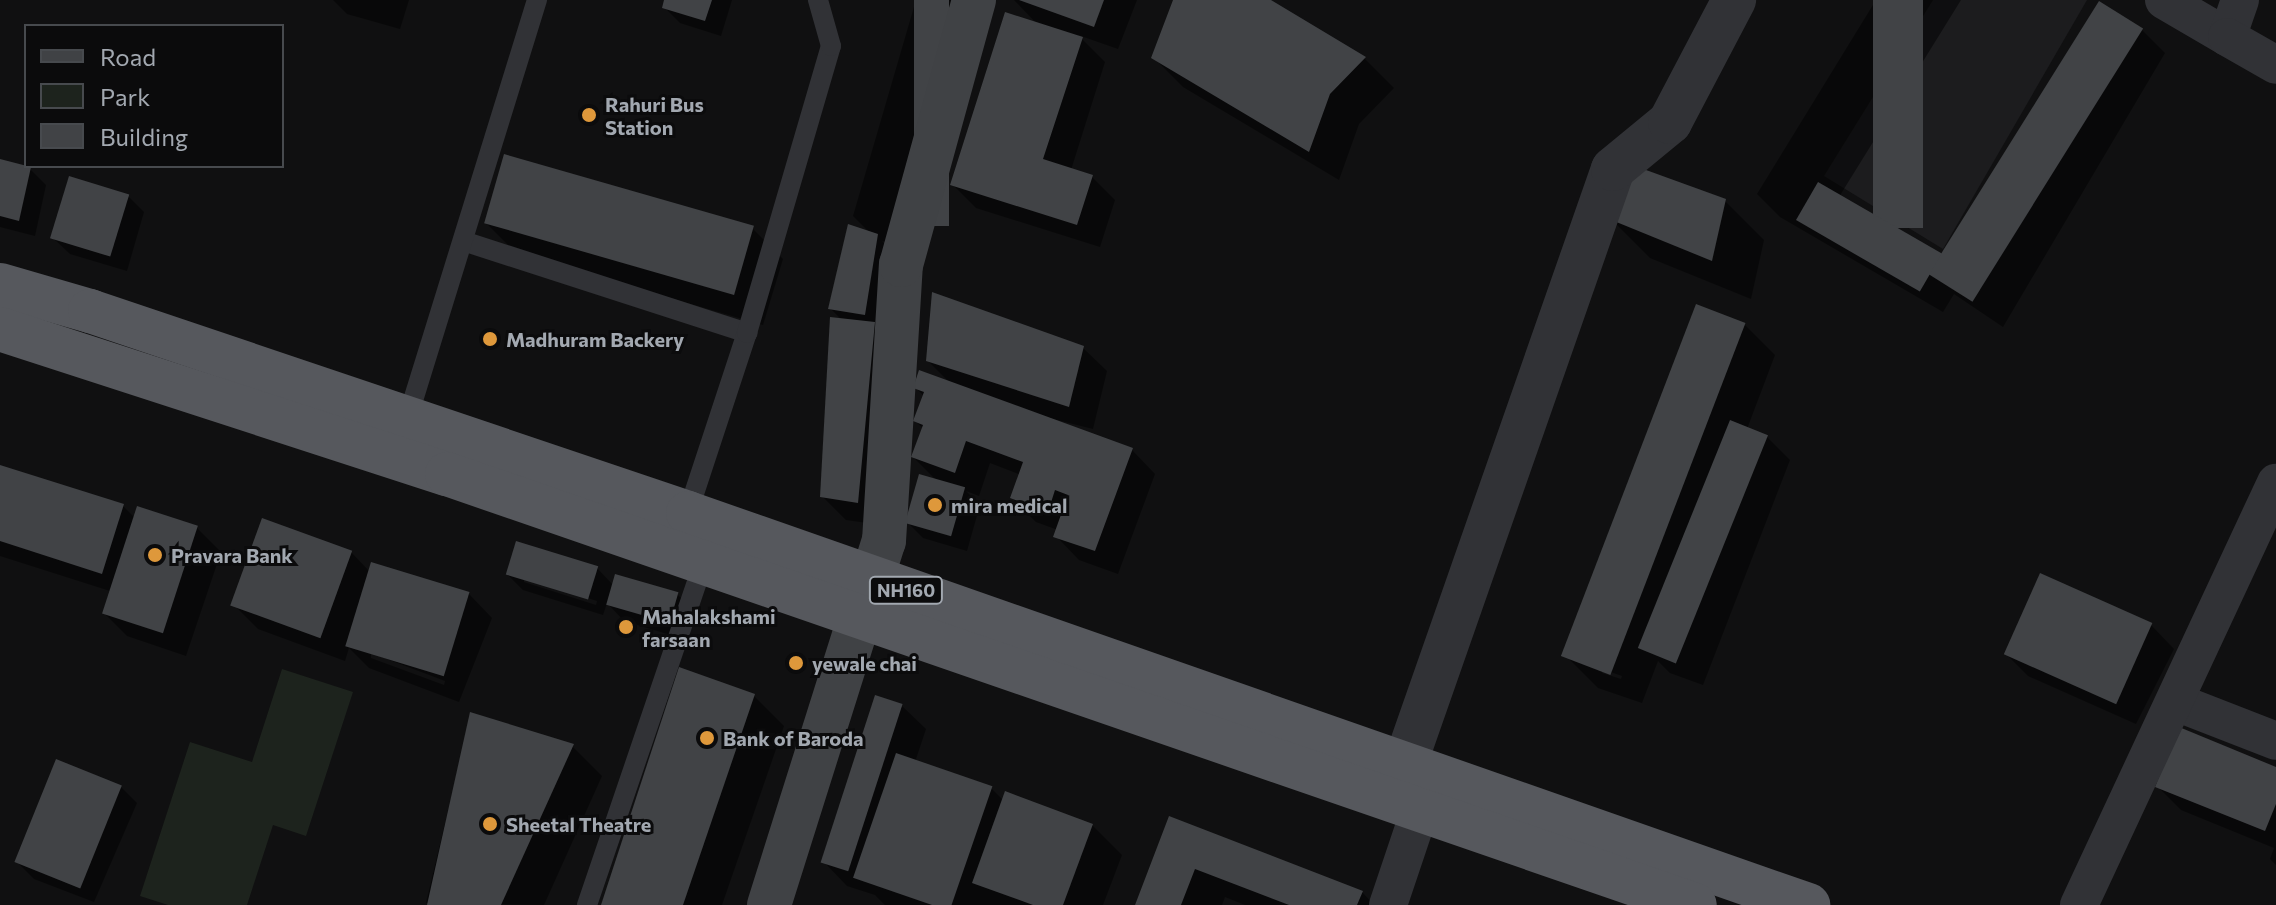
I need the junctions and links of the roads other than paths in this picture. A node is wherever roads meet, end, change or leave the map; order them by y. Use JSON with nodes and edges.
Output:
{"nodes":[{"id":1,"x":537,"y":0,"type":"edge"},
{"id":2,"x":818,"y":0,"type":"edge"},
{"id":3,"x":974,"y":0,"type":"edge"},
{"id":4,"x":1734,"y":0,"type":"edge"},
{"id":5,"x":2164,"y":0,"type":"edge"},
{"id":6,"x":2240,"y":0,"type":"edge"},
{"id":7,"x":2227,"y":37,"type":"junction"},
{"id":8,"x":2276,"y":65,"type":"edge"},
{"id":9,"x":463,"y":241,"type":"junction"},
{"id":10,"x":0,"y":285,"type":"edge"},
{"id":11,"x":0,"y":329,"type":"edge"},
{"id":12,"x":747,"y":333,"type":"junction"},
{"id":13,"x":401,"y":438,"type":"junction"},
{"id":14,"x":2276,"y":483,"type":"edge"},
{"id":15,"x":696,"y":538,"type":"junction"},
{"id":16,"x":864,"y":597,"type":"junction"},
{"id":17,"x":2176,"y":702,"type":"junction"},
{"id":18,"x":2276,"y":741,"type":"edge"},
{"id":19,"x":1406,"y":791,"type":"junction"},
{"id":20,"x":1703,"y":894,"type":"edge"},
{"id":21,"x":587,"y":905,"type":"edge"},
{"id":22,"x":769,"y":905,"type":"edge"},
{"id":23,"x":1388,"y":905,"type":"edge"},
{"id":24,"x":1808,"y":905,"type":"edge"},
{"id":25,"x":2079,"y":905,"type":"edge"}],
"edges":[{"from":1,"to":9,"type":"lane"},
{"from":2,"to":12,"type":"lane"},
{"from":3,"to":16,"type":"main road"},
{"from":4,"to":19,"type":"street"},
{"from":5,"to":7,"type":"street"},
{"from":6,"to":7,"type":"street"},
{"from":7,"to":8,"type":"street"},
{"from":9,"to":12,"type":"lane"},
{"from":9,"to":13,"type":"lane"},
{"from":10,"to":13,"type":"highway","number":"NH160"},
{"from":11,"to":13,"type":"highway","number":"NH160"},
{"from":12,"to":15,"type":"lane"},
{"from":13,"to":15,"type":"highway","number":"NH160"},
{"from":14,"to":17,"type":"street"},
{"from":15,"to":16,"type":"highway","number":"NH160"},
{"from":15,"to":21,"type":"lane"},
{"from":16,"to":19,"type":"highway","number":"NH160"},
{"from":16,"to":22,"type":"main road"},
{"from":17,"to":18,"type":"street"},
{"from":17,"to":25,"type":"street"},
{"from":19,"to":20,"type":"highway","number":"NH160"},
{"from":19,"to":23,"type":"street"},
{"from":20,"to":24,"type":"highway","number":"NH160"}]}
